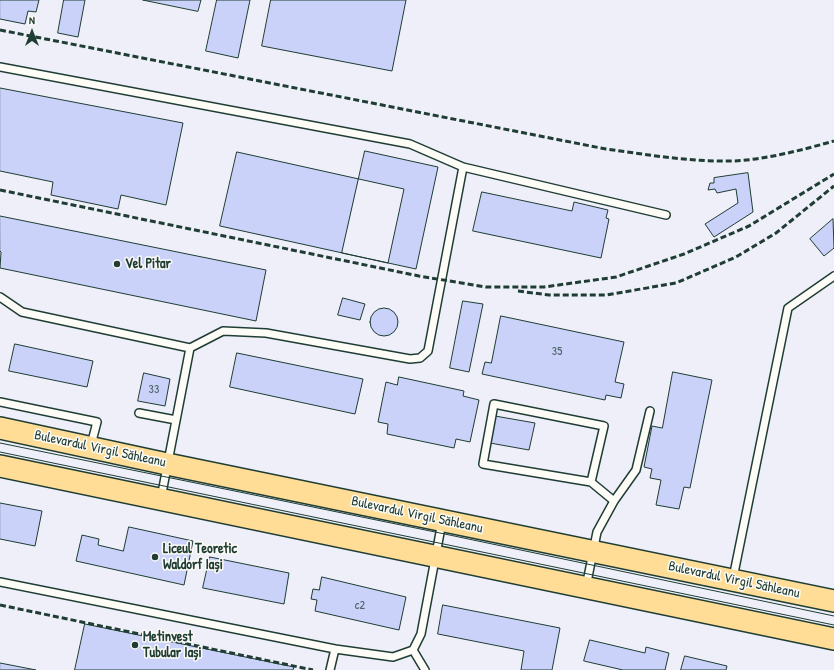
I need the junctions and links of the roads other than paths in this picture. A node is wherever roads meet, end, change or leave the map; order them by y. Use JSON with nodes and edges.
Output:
{"nodes":[{"id":1,"x":0,"y":67,"type":"edge"},
{"id":2,"x":463,"y":167,"type":"junction"},
{"id":3,"x":666,"y":215,"type":"dead end"},
{"id":4,"x":834,"y":276,"type":"edge"},
{"id":5,"x":0,"y":296,"type":"edge"},
{"id":6,"x":190,"y":348,"type":"junction"},
{"id":7,"x":0,"y":402,"type":"edge"},
{"id":8,"x":650,"y":411,"type":"dead end"},
{"id":9,"x":139,"y":413,"type":"dead end"},
{"id":10,"x":176,"y":420,"type":"junction"},
{"id":11,"x":0,"y":428,"type":"edge"},
{"id":12,"x":91,"y":447,"type":"junction"},
{"id":13,"x":167,"y":464,"type":"junction"},
{"id":14,"x":0,"y":466,"type":"edge"},
{"id":15,"x":591,"y":482,"type":"junction"},
{"id":16,"x":160,"y":500,"type":"junction"},
{"id":17,"x":614,"y":501,"type":"junction"},
{"id":18,"x":442,"y":520,"type":"junction"},
{"id":19,"x":592,"y":552,"type":"junction"},
{"id":20,"x":436,"y":557,"type":"junction"},
{"id":21,"x":733,"y":580,"type":"junction"},
{"id":22,"x":0,"y":582,"type":"edge"},
{"id":23,"x":585,"y":588,"type":"junction"},
{"id":24,"x":834,"y":601,"type":"edge"},
{"id":25,"x":834,"y":639,"type":"edge"},
{"id":26,"x":335,"y":649,"type":"junction"},
{"id":27,"x":413,"y":650,"type":"junction"},
{"id":28,"x":330,"y":670,"type":"edge"},
{"id":29,"x":425,"y":670,"type":"edge"}],
"edges":[{"from":1,"to":2,"type":"lane"},
{"from":2,"to":3,"type":"lane"},
{"from":2,"to":6,"type":"lane"},
{"from":4,"to":21,"type":"lane"},
{"from":5,"to":6,"type":"lane"},
{"from":6,"to":10,"type":"lane"},
{"from":7,"to":12,"type":"lane"},
{"from":8,"to":17,"type":"lane"},
{"from":9,"to":10,"type":"lane"},
{"from":10,"to":13,"type":"lane"},
{"from":11,"to":12,"type":"main road","name":"Bulevardul Virgil Săhleanu"},
{"from":12,"to":13,"type":"main road","name":"Bulevardul Virgil Săhleanu"},
{"from":13,"to":16,"type":"lane"},
{"from":13,"to":18,"type":"main road","name":"Bulevardul Virgil Săhleanu"},
{"from":14,"to":16,"type":"main road"},
{"from":15,"to":15,"type":"lane"},
{"from":15,"to":17,"type":"lane"},
{"from":16,"to":20,"type":"main road"},
{"from":17,"to":19,"type":"lane"},
{"from":18,"to":19,"type":"main road","name":"Bulevardul Virgil Săhleanu"},
{"from":18,"to":20,"type":"lane"},
{"from":19,"to":21,"type":"main road","name":"Bulevardul Virgil Săhleanu"},
{"from":19,"to":23,"type":"lane"},
{"from":20,"to":23,"type":"main road"},
{"from":20,"to":27,"type":"lane"},
{"from":21,"to":24,"type":"main road","name":"Bulevardul Virgil Săhleanu"},
{"from":22,"to":26,"type":"lane"},
{"from":23,"to":25,"type":"main road"},
{"from":26,"to":27,"type":"lane"},
{"from":26,"to":28,"type":"lane"},
{"from":27,"to":29,"type":"lane"}]}
